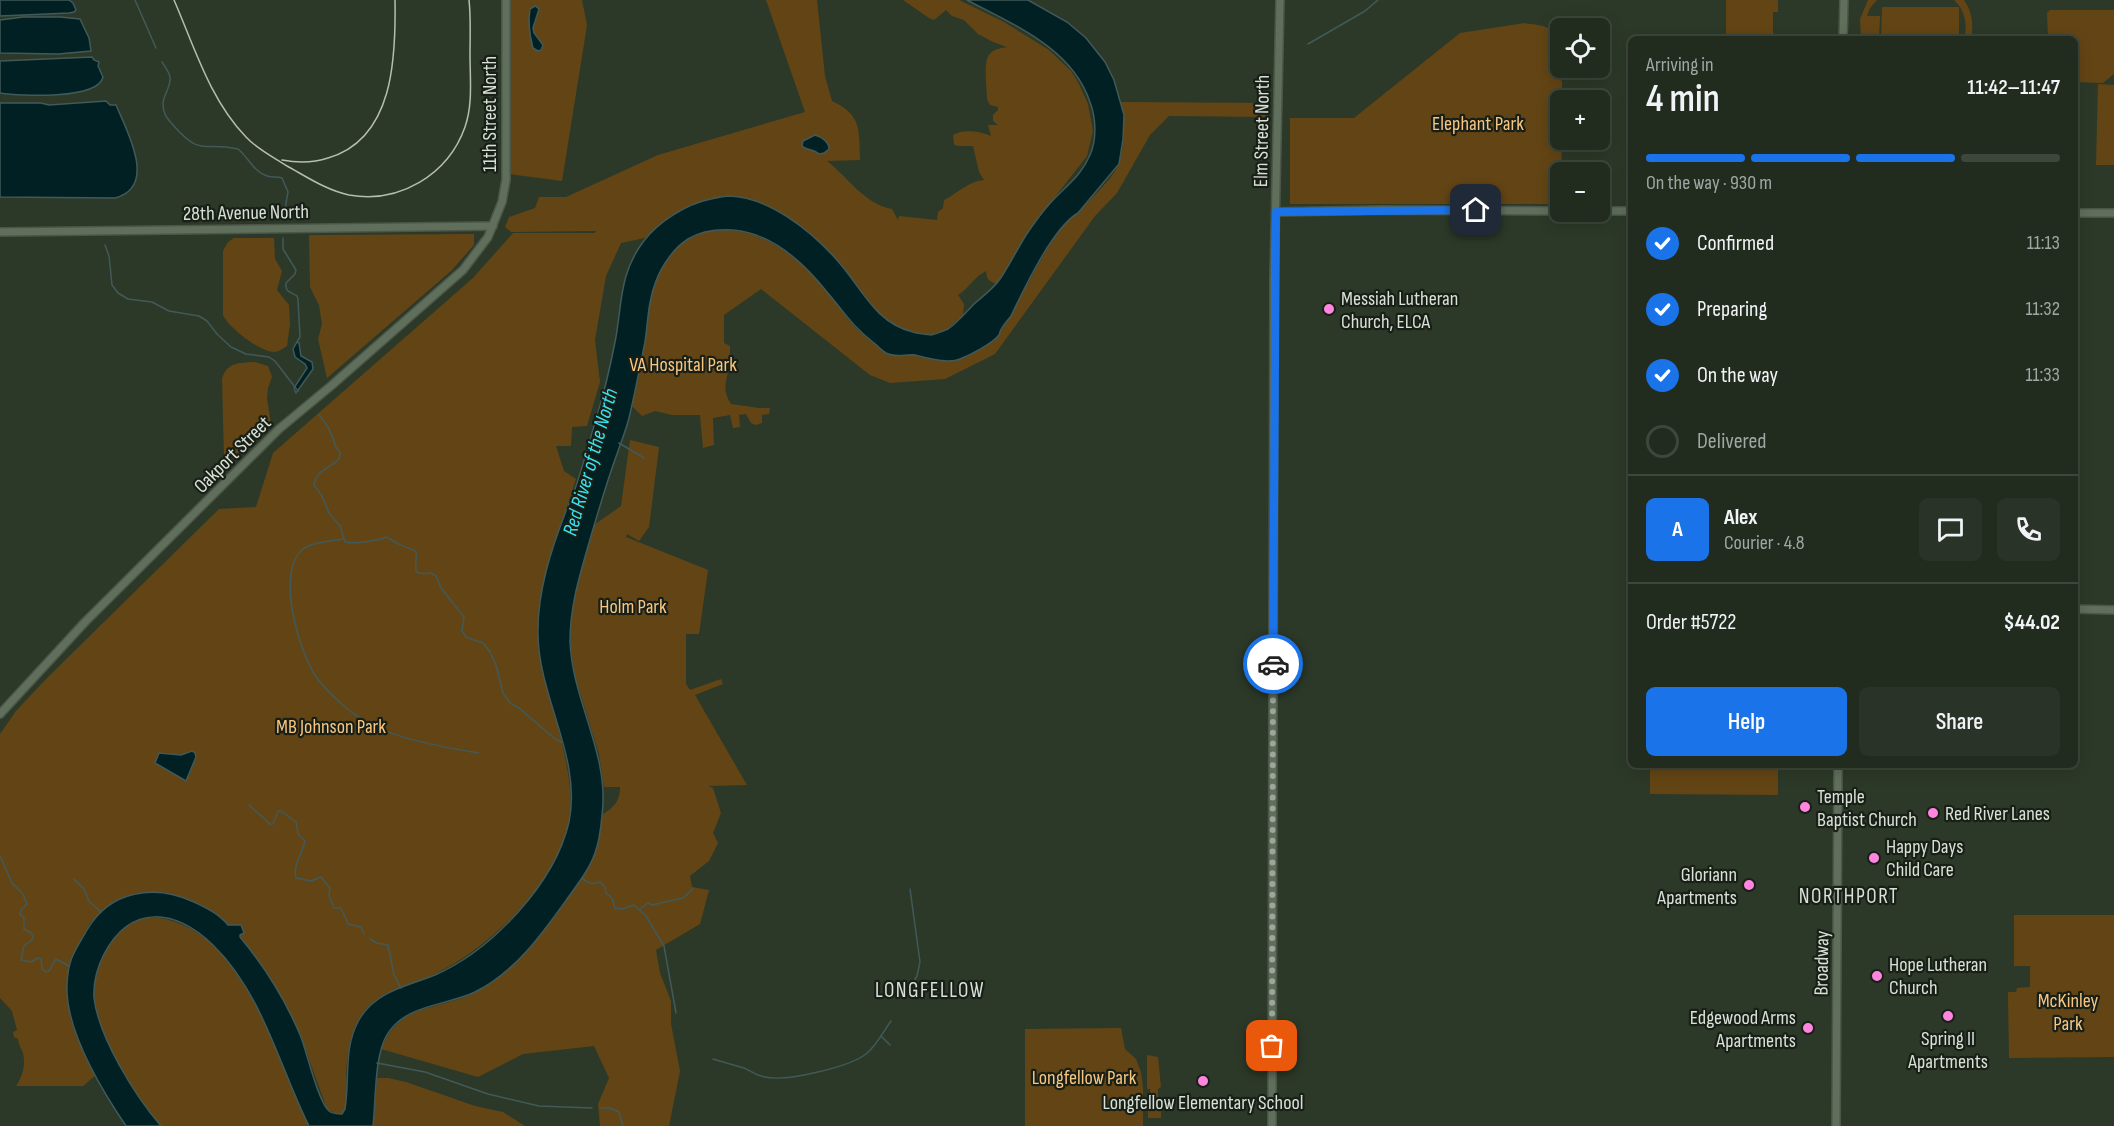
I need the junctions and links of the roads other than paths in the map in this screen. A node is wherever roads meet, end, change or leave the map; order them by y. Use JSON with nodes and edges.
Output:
{"nodes":[{"id":1,"x":506,"y":0,"type":"edge"},
{"id":2,"x":1280,"y":0,"type":"edge"},
{"id":3,"x":1844,"y":0,"type":"edge"},
{"id":4,"x":1843,"y":36,"type":"edge"},
{"id":5,"x":1550,"y":211,"type":"edge"},
{"id":6,"x":1610,"y":211,"type":"edge"},
{"id":7,"x":1276,"y":212,"type":"junction"},
{"id":8,"x":1628,"y":212,"type":"edge"},
{"id":9,"x":2078,"y":213,"type":"edge"},
{"id":10,"x":2114,"y":213,"type":"edge"},
{"id":11,"x":493,"y":226,"type":"junction"},
{"id":12,"x":0,"y":232,"type":"edge"},
{"id":13,"x":2078,"y":609,"type":"edge"},
{"id":14,"x":2114,"y":610,"type":"edge"},
{"id":15,"x":0,"y":714,"type":"edge"},
{"id":16,"x":1838,"y":768,"type":"edge"},
{"id":17,"x":1272,"y":1126,"type":"edge"},
{"id":18,"x":1836,"y":1126,"type":"edge"}],
"edges":[{"from":1,"to":11,"type":"street","name":"11th Street North"},
{"from":2,"to":7,"type":"street","name":"Elm Street North"},
{"from":3,"to":4,"type":"street"},
{"from":5,"to":7,"type":"street"},
{"from":6,"to":8,"type":"street"},
{"from":7,"to":17,"type":"street","name":"Elm Street North"},
{"from":9,"to":10,"type":"street"},
{"from":11,"to":12,"type":"street","name":"28th Avenue North"},
{"from":11,"to":15,"type":"street","name":"Oakport Street"},
{"from":13,"to":14,"type":"street"},
{"from":16,"to":18,"type":"street","name":"Broadway"}]}
